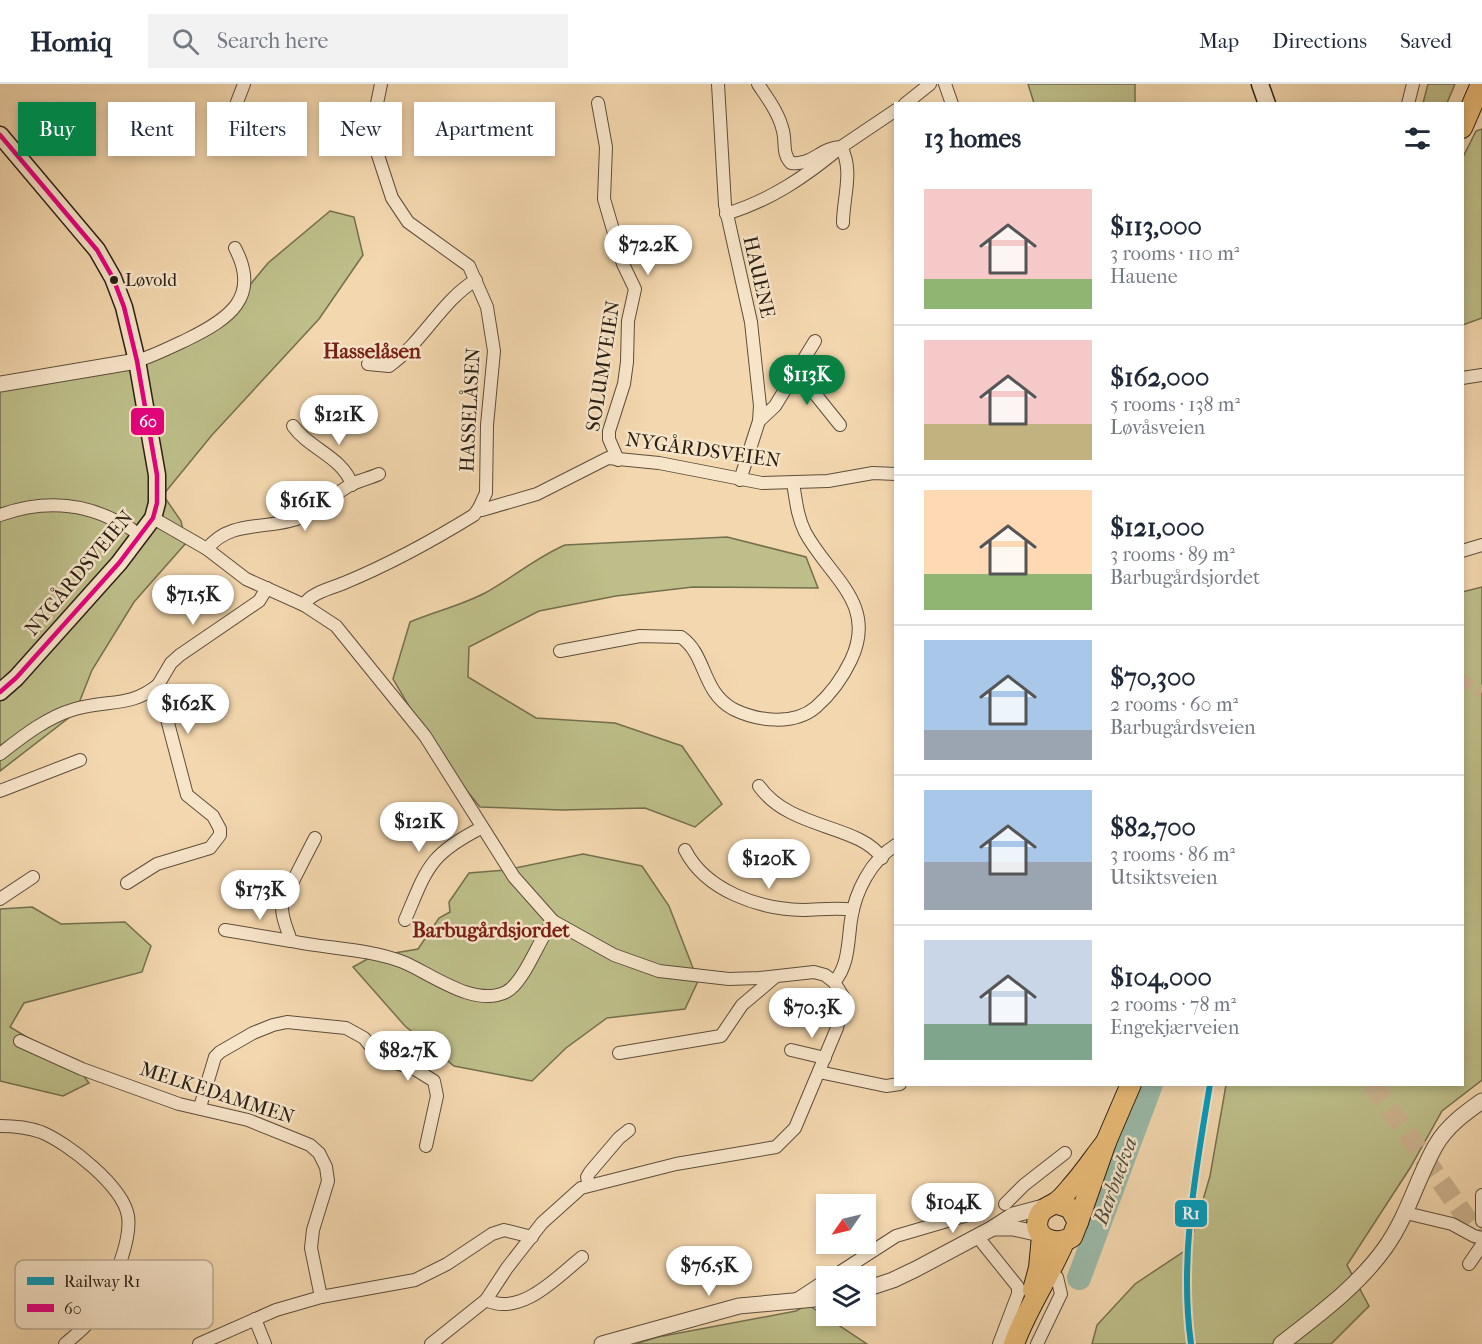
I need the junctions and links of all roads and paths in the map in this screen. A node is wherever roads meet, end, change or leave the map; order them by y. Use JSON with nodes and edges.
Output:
{"nodes":[{"id":1,"x":244,"y":84,"type":"edge"},
{"id":2,"x":381,"y":84,"type":"edge"},
{"id":3,"x":718,"y":84,"type":"edge"},
{"id":4,"x":758,"y":84,"type":"edge"},
{"id":5,"x":930,"y":84,"type":"edge"},
{"id":6,"x":945,"y":84,"type":"edge"},
{"id":7,"x":1260,"y":84,"type":"edge"},
{"id":8,"x":1413,"y":84,"type":"edge"},
{"id":9,"x":1481,"y":84,"type":"edge"},
{"id":10,"x":237,"y":102,"type":"edge"},
{"id":11,"x":908,"y":102,"type":"edge"},
{"id":12,"x":951,"y":102,"type":"edge"},
{"id":13,"x":1266,"y":102,"type":"edge"},
{"id":14,"x":1408,"y":102,"type":"edge"},
{"id":15,"x":598,"y":103,"type":"dead end"},
{"id":16,"x":894,"y":111,"type":"edge"},
{"id":17,"x":1464,"y":123,"type":"edge"},
{"id":18,"x":0,"y":135,"type":"edge"},
{"id":19,"x":840,"y":147,"type":"junction"},
{"id":20,"x":726,"y":214,"type":"junction"},
{"id":21,"x":843,"y":223,"type":"dead end"},
{"id":22,"x":235,"y":248,"type":"dead end"},
{"id":23,"x":476,"y":280,"type":"junction"},
{"id":24,"x":815,"y":341,"type":"dead end"},
{"id":25,"x":137,"y":360,"type":"junction"},
{"id":26,"x":368,"y":364,"type":"dead end"},
{"id":27,"x":795,"y":369,"type":"junction"},
{"id":28,"x":1482,"y":375,"type":"edge"},
{"id":29,"x":1464,"y":378,"type":"edge"},
{"id":30,"x":0,"y":384,"type":"edge"},
{"id":31,"x":759,"y":421,"type":"junction"},
{"id":32,"x":840,"y":425,"type":"dead end"},
{"id":33,"x":293,"y":426,"type":"dead end"},
{"id":34,"x":618,"y":460,"type":"junction"},
{"id":35,"x":379,"y":474,"type":"dead end"},
{"id":36,"x":894,"y":474,"type":"edge"},
{"id":37,"x":740,"y":480,"type":"junction"},
{"id":38,"x":793,"y":483,"type":"junction"},
{"id":39,"x":352,"y":485,"type":"junction"},
{"id":40,"x":479,"y":508,"type":"junction"},
{"id":41,"x":0,"y":515,"type":"edge"},
{"id":42,"x":153,"y":518,"type":"junction"},
{"id":43,"x":138,"y":537,"type":"junction"},
{"id":44,"x":1482,"y":545,"type":"edge"},
{"id":45,"x":207,"y":549,"type":"junction"},
{"id":46,"x":1464,"y":550,"type":"edge"},
{"id":47,"x":267,"y":588,"type":"junction"},
{"id":48,"x":304,"y":604,"type":"junction"},
{"id":49,"x":560,"y":651,"type":"dead end"},
{"id":50,"x":158,"y":685,"type":"junction"},
{"id":51,"x":0,"y":692,"type":"edge"},
{"id":52,"x":0,"y":754,"type":"edge"},
{"id":53,"x":80,"y":760,"type":"dead end"},
{"id":54,"x":759,"y":786,"type":"dead end"},
{"id":55,"x":0,"y":791,"type":"edge"},
{"id":56,"x":481,"y":828,"type":"junction"},
{"id":57,"x":315,"y":838,"type":"dead end"},
{"id":58,"x":894,"y":847,"type":"edge"},
{"id":59,"x":685,"y":850,"type":"dead end"},
{"id":60,"x":882,"y":858,"type":"junction"},
{"id":61,"x":33,"y":877,"type":"dead end"},
{"id":62,"x":127,"y":883,"type":"dead end"},
{"id":63,"x":0,"y":899,"type":"edge"},
{"id":64,"x":853,"y":910,"type":"junction"},
{"id":65,"x":405,"y":920,"type":"dead end"},
{"id":66,"x":553,"y":921,"type":"junction"},
{"id":67,"x":225,"y":930,"type":"dead end"},
{"id":68,"x":291,"y":941,"type":"junction"},
{"id":69,"x":775,"y":977,"type":"junction"},
{"id":70,"x":834,"y":982,"type":"junction"},
{"id":71,"x":20,"y":1041,"type":"dead end"},
{"id":72,"x":791,"y":1050,"type":"dead end"},
{"id":73,"x":619,"y":1053,"type":"dead end"},
{"id":74,"x":825,"y":1058,"type":"junction"},
{"id":75,"x":819,"y":1072,"type":"junction"},
{"id":76,"x":894,"y":1085,"type":"edge"},
{"id":77,"x":1130,"y":1086,"type":"edge"},
{"id":78,"x":1482,"y":1101,"type":"edge"},
{"id":79,"x":200,"y":1107,"type":"junction"},
{"id":80,"x":0,"y":1126,"type":"edge"},
{"id":81,"x":628,"y":1130,"type":"dead end"},
{"id":82,"x":1106,"y":1142,"type":"junction"},
{"id":83,"x":426,"y":1146,"type":"dead end"},
{"id":84,"x":1065,"y":1153,"type":"dead end"},
{"id":85,"x":589,"y":1185,"type":"junction"},
{"id":86,"x":1482,"y":1195,"type":"edge"},
{"id":87,"x":1005,"y":1204,"type":"dead end"},
{"id":88,"x":1051,"y":1205,"type":"junction"},
{"id":89,"x":978,"y":1212,"type":"dead end"},
{"id":90,"x":1406,"y":1213,"type":"junction"},
{"id":91,"x":1482,"y":1221,"type":"edge"},
{"id":92,"x":1077,"y":1222,"type":"junction"},
{"id":93,"x":993,"y":1228,"type":"junction"},
{"id":94,"x":1041,"y":1235,"type":"junction"},
{"id":95,"x":977,"y":1236,"type":"junction"},
{"id":96,"x":532,"y":1237,"type":"junction"},
{"id":97,"x":1482,"y":1238,"type":"edge"},
{"id":98,"x":1064,"y":1242,"type":"junction"},
{"id":99,"x":1482,"y":1245,"type":"edge"},
{"id":100,"x":582,"y":1257,"type":"dead end"},
{"id":101,"x":120,"y":1260,"type":"edge"},
{"id":102,"x":1469,"y":1264,"type":"dead end"},
{"id":103,"x":850,"y":1266,"type":"edge"},
{"id":104,"x":1045,"y":1270,"type":"junction"},
{"id":105,"x":876,"y":1286,"type":"edge"},
{"id":106,"x":816,"y":1287,"type":"edge"},
{"id":107,"x":321,"y":1297,"type":"junction"},
{"id":108,"x":816,"y":1299,"type":"edge"},
{"id":109,"x":486,"y":1300,"type":"junction"},
{"id":110,"x":794,"y":1301,"type":"junction"},
{"id":111,"x":255,"y":1319,"type":"junction"},
{"id":112,"x":81,"y":1329,"type":"edge"},
{"id":113,"x":65,"y":1344,"type":"edge"},
{"id":114,"x":199,"y":1344,"type":"edge"},
{"id":115,"x":266,"y":1344,"type":"edge"},
{"id":116,"x":431,"y":1344,"type":"edge"},
{"id":117,"x":602,"y":1344,"type":"edge"},
{"id":118,"x":999,"y":1344,"type":"edge"},
{"id":119,"x":1014,"y":1344,"type":"edge"},
{"id":120,"x":1037,"y":1344,"type":"edge"},
{"id":121,"x":1281,"y":1344,"type":"edge"}],
"edges":[{"from":1,"to":10,"type":"street"},
{"from":2,"to":23,"type":"street","name":"HASSELÅSEN"},
{"from":3,"to":20,"type":"street","name":"HAUENE"},
{"from":4,"to":19,"type":"street","name":"HAUENE"},
{"from":5,"to":11,"type":"street"},
{"from":6,"to":12,"type":"street"},
{"from":7,"to":13,"type":"main road"},
{"from":8,"to":14,"type":"street"},
{"from":9,"to":17,"type":"main road"},
{"from":15,"to":34,"type":"street","name":"SOLUMVEIEN"},
{"from":16,"to":19,"type":"street","name":"HAUENE"},
{"from":18,"to":25,"type":"main road"},
{"from":19,"to":20,"type":"street","name":"HAUENE"},
{"from":19,"to":21,"type":"street"},
{"from":20,"to":31,"type":"street","name":"HAUENE"},
{"from":22,"to":25,"type":"street"},
{"from":23,"to":26,"type":"street"},
{"from":23,"to":40,"type":"street","name":"HASSELÅSEN"},
{"from":24,"to":27,"type":"street","name":"HAUENE"},
{"from":25,"to":30,"type":"street"},
{"from":25,"to":42,"type":"main road"},
{"from":27,"to":31,"type":"street","name":"HAUENE"},
{"from":27,"to":32,"type":"street"},
{"from":28,"to":29,"type":"street"},
{"from":31,"to":37,"type":"street","name":"HAUENE"},
{"from":33,"to":39,"type":"street"},
{"from":34,"to":37,"type":"street","name":"NYGÅRDSVEIEN"},
{"from":34,"to":40,"type":"street","name":"NYGÅRDSVEIEN"},
{"from":35,"to":39,"type":"street"},
{"from":36,"to":38,"type":"street","name":"NYGÅRDSVEIEN"},
{"from":37,"to":38,"type":"street","name":"NYGÅRDSVEIEN"},
{"from":38,"to":49,"type":"street"},
{"from":39,"to":45,"type":"street"},
{"from":40,"to":48,"type":"street","name":"NYGÅRDSVEIEN"},
{"from":41,"to":43,"type":"street"},
{"from":42,"to":43,"type":"main road","name":"NYGÅRDSVEIEN"},
{"from":42,"to":45,"type":"street","name":"NYGÅRDSVEIEN"},
{"from":43,"to":51,"type":"main road","name":"NYGÅRDSVEIEN"},
{"from":44,"to":46,"type":"street"},
{"from":45,"to":47,"type":"street","name":"NYGÅRDSVEIEN"},
{"from":47,"to":48,"type":"street","name":"NYGÅRDSVEIEN"},
{"from":47,"to":50,"type":"street"},
{"from":48,"to":56,"type":"street"},
{"from":50,"to":52,"type":"street"},
{"from":50,"to":62,"type":"street"},
{"from":53,"to":55,"type":"street"},
{"from":54,"to":60,"type":"street"},
{"from":56,"to":65,"type":"street"},
{"from":56,"to":66,"type":"street"},
{"from":57,"to":68,"type":"street"},
{"from":58,"to":60,"type":"street"},
{"from":59,"to":64,"type":"street"},
{"from":60,"to":64,"type":"street"},
{"from":61,"to":63,"type":"street"},
{"from":64,"to":70,"type":"street"},
{"from":66,"to":68,"type":"street"},
{"from":66,"to":69,"type":"street"},
{"from":67,"to":68,"type":"street"},
{"from":69,"to":70,"type":"street"},
{"from":69,"to":73,"type":"street"},
{"from":70,"to":74,"type":"street"},
{"from":71,"to":79,"type":"street","name":"MELKEDAMMEN"},
{"from":72,"to":74,"type":"street"},
{"from":74,"to":75,"type":"street"},
{"from":75,"to":76,"type":"street"},
{"from":75,"to":85,"type":"street"},
{"from":77,"to":82,"type":"main road"},
{"from":78,"to":90,"type":"street"},
{"from":79,"to":83,"type":"street"},
{"from":79,"to":107,"type":"street","name":"MELKEDAMMEN"},
{"from":80,"to":101,"type":"street"},
{"from":81,"to":85,"type":"street"},
{"from":82,"to":88,"type":"main road"},
{"from":82,"to":92,"type":"main road"},
{"from":84,"to":87,"type":"street"},
{"from":85,"to":96,"type":"street"},
{"from":86,"to":91,"type":"street"},
{"from":88,"to":92,"type":"main road"},
{"from":88,"to":93,"type":"street"},
{"from":88,"to":94,"type":"main road"},
{"from":89,"to":103,"type":"street"},
{"from":90,"to":97,"type":"street"},
{"from":90,"to":121,"type":"street"},
{"from":92,"to":98,"type":"main road"},
{"from":93,"to":94,"type":"street"},
{"from":93,"to":95,"type":"street"},
{"from":94,"to":98,"type":"main road"},
{"from":94,"to":104,"type":"main road"},
{"from":95,"to":105,"type":"street"},
{"from":95,"to":118,"type":"street"},
{"from":96,"to":107,"type":"street"},
{"from":96,"to":109,"type":"street"},
{"from":98,"to":104,"type":"main road"},
{"from":99,"to":102,"type":"street"},
{"from":100,"to":109,"type":"street"},
{"from":104,"to":119,"type":"main road"},
{"from":104,"to":120,"type":"street"},
{"from":106,"to":110,"type":"street"},
{"from":107,"to":111,"type":"street"},
{"from":108,"to":110,"type":"street"},
{"from":109,"to":116,"type":"street"},
{"from":110,"to":117,"type":"street"},
{"from":111,"to":114,"type":"street"},
{"from":111,"to":115,"type":"street"},
{"from":112,"to":113,"type":"street"}]}
